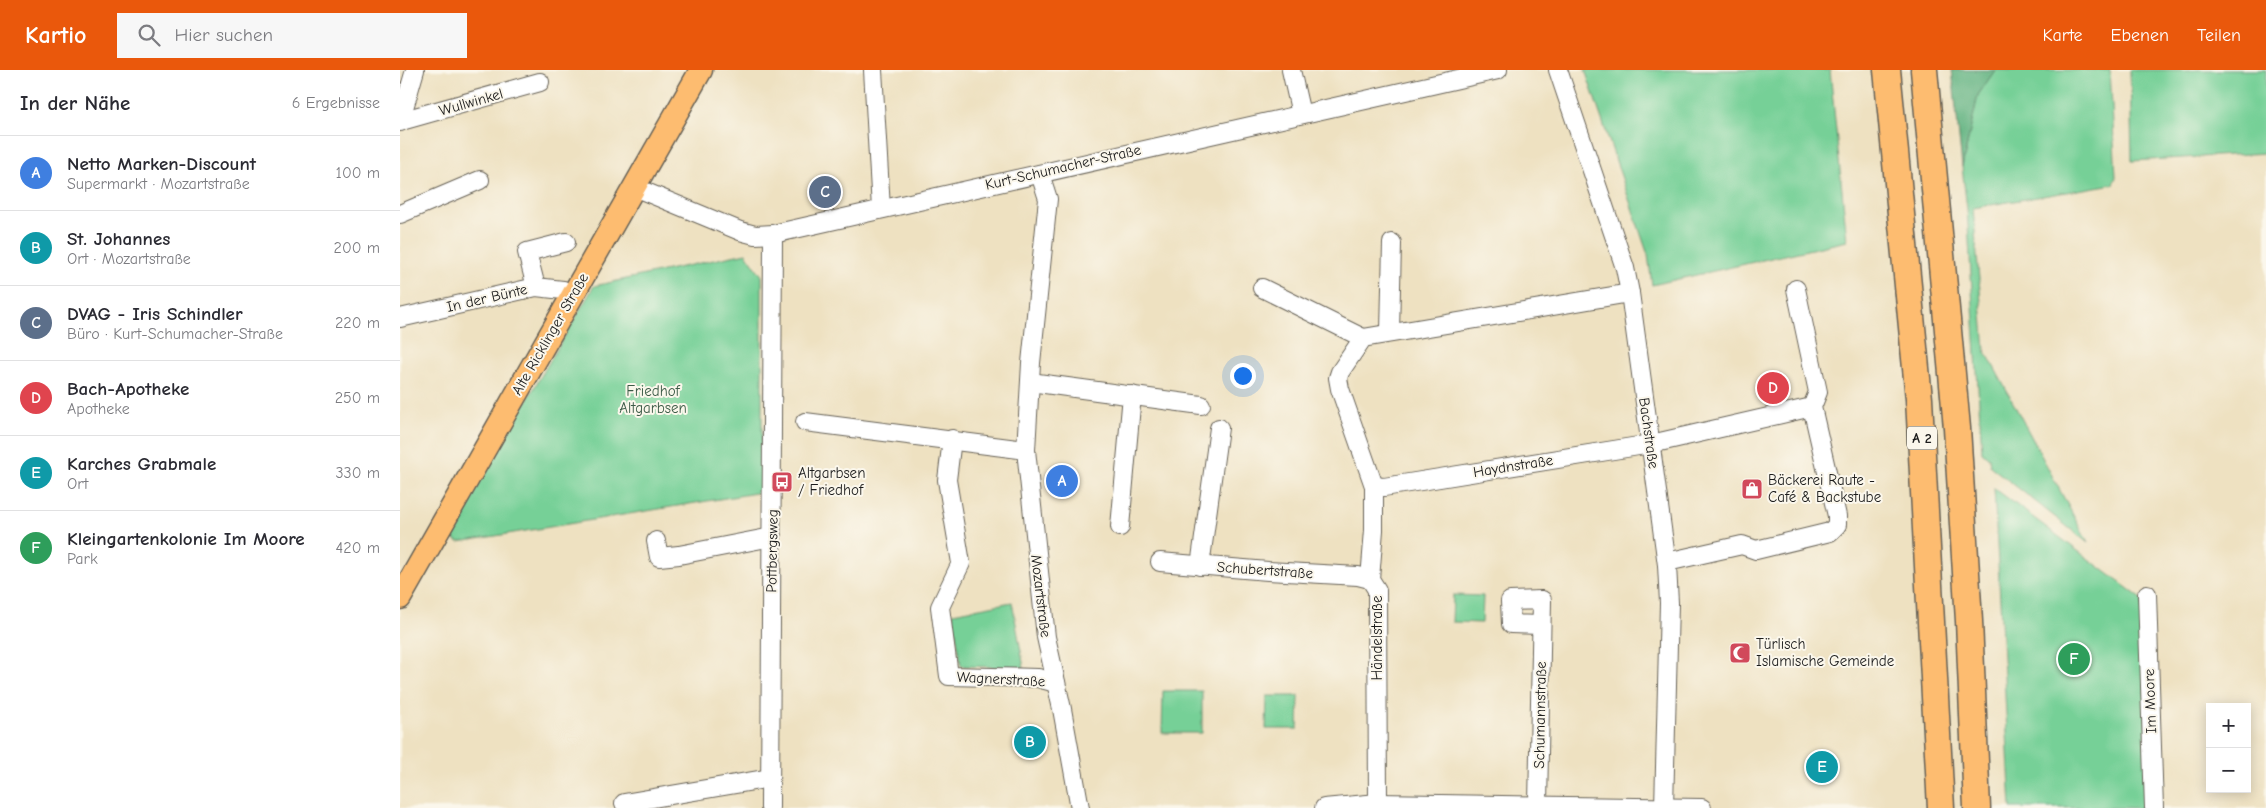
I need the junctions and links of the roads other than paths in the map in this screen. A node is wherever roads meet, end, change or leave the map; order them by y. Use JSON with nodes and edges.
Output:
{"nodes":[{"id":1,"x":415,"y":70,"type":"edge"},
{"id":2,"x":701,"y":70,"type":"edge"},
{"id":3,"x":873,"y":70,"type":"edge"},
{"id":4,"x":1291,"y":70,"type":"edge"},
{"id":5,"x":1498,"y":70,"type":"edge"},
{"id":6,"x":1558,"y":70,"type":"edge"},
{"id":7,"x":1888,"y":70,"type":"edge"},
{"id":8,"x":1924,"y":70,"type":"edge"},
{"id":9,"x":540,"y":82,"type":"dead end"},
{"id":10,"x":1301,"y":114,"type":"junction"},
{"id":11,"x":400,"y":122,"type":"edge"},
{"id":12,"x":1040,"y":174,"type":"junction"},
{"id":13,"x":480,"y":180,"type":"dead end"},
{"id":14,"x":634,"y":187,"type":"junction"},
{"id":15,"x":881,"y":209,"type":"junction"},
{"id":16,"x":400,"y":214,"type":"edge"},
{"id":17,"x":773,"y":234,"type":"junction"},
{"id":18,"x":566,"y":242,"type":"dead end"},
{"id":19,"x":1392,"y":243,"type":"dead end"},
{"id":20,"x":536,"y":287,"type":"junction"},
{"id":21,"x":1262,"y":288,"type":"dead end"},
{"id":22,"x":1796,"y":289,"type":"dead end"},
{"id":23,"x":1630,"y":292,"type":"junction"},
{"id":24,"x":573,"y":295,"type":"junction"},
{"id":25,"x":400,"y":318,"type":"edge"},
{"id":26,"x":1390,"y":333,"type":"junction"},
{"id":27,"x":1363,"y":338,"type":"junction"},
{"id":28,"x":1030,"y":382,"type":"junction"},
{"id":29,"x":1132,"y":395,"type":"junction"},
{"id":30,"x":1201,"y":405,"type":"dead end"},
{"id":31,"x":1812,"y":407,"type":"junction"},
{"id":32,"x":805,"y":422,"type":"dead end"},
{"id":33,"x":1219,"y":428,"type":"dead end"},
{"id":34,"x":952,"y":439,"type":"junction"},
{"id":35,"x":1651,"y":444,"type":"junction"},
{"id":36,"x":1026,"y":450,"type":"junction"},
{"id":37,"x":1374,"y":486,"type":"junction"},
{"id":38,"x":1120,"y":527,"type":"dead end"},
{"id":39,"x":772,"y":537,"type":"junction"},
{"id":40,"x":656,"y":540,"type":"dead end"},
{"id":41,"x":1160,"y":562,"type":"dead end"},
{"id":42,"x":1667,"y":562,"type":"junction"},
{"id":43,"x":1200,"y":566,"type":"junction"},
{"id":44,"x":1370,"y":578,"type":"junction"},
{"id":45,"x":2147,"y":594,"type":"dead end"},
{"id":46,"x":400,"y":598,"type":"edge"},
{"id":47,"x":1541,"y":625,"type":"dead end"},
{"id":48,"x":1056,"y":683,"type":"junction"},
{"id":49,"x":770,"y":778,"type":"junction"},
{"id":50,"x":624,"y":803,"type":"dead end"},
{"id":51,"x":1378,"y":803,"type":"junction"},
{"id":52,"x":1538,"y":804,"type":"junction"},
{"id":53,"x":770,"y":808,"type":"edge"},
{"id":54,"x":1080,"y":808,"type":"edge"},
{"id":55,"x":1324,"y":808,"type":"edge"},
{"id":56,"x":1664,"y":808,"type":"edge"},
{"id":57,"x":1702,"y":808,"type":"edge"},
{"id":58,"x":1942,"y":808,"type":"edge"},
{"id":59,"x":1978,"y":808,"type":"edge"},
{"id":60,"x":2154,"y":808,"type":"edge"}],
"edges":[{"from":1,"to":11,"type":"street","name":"Wullwinkel"},
{"from":2,"to":14,"type":"main road","name":"Alte Ricklinger Straße"},
{"from":3,"to":15,"type":"street"},
{"from":4,"to":10,"type":"street"},
{"from":5,"to":10,"type":"street","name":"Kurt-Schumacher-Straße"},
{"from":6,"to":23,"type":"street","name":"Bachstraße"},
{"from":7,"to":58,"type":"highway","number":"A 2"},
{"from":8,"to":59,"type":"highway","number":"A 2"},
{"from":9,"to":11,"type":"street","name":"Wullwinkel"},
{"from":10,"to":12,"type":"street","name":"Kurt-Schumacher-Straße"},
{"from":12,"to":15,"type":"street","name":"Kurt-Schumacher-Straße"},
{"from":12,"to":28,"type":"street","name":"Mozartstraße"},
{"from":13,"to":16,"type":"street"},
{"from":14,"to":17,"type":"street","name":"Kurt-Schumacher-Straße"},
{"from":14,"to":24,"type":"main road","name":"Alte Ricklinger Straße"},
{"from":15,"to":17,"type":"street","name":"Kurt-Schumacher-Straße"},
{"from":17,"to":39,"type":"street","name":"Pottbergsweg"},
{"from":18,"to":20,"type":"street"},
{"from":19,"to":26,"type":"street"},
{"from":20,"to":24,"type":"street","name":"In der Bünte"},
{"from":20,"to":25,"type":"street","name":"In der Bünte"},
{"from":21,"to":27,"type":"street"},
{"from":22,"to":31,"type":"street"},
{"from":23,"to":26,"type":"street"},
{"from":23,"to":35,"type":"street","name":"Bachstraße"},
{"from":24,"to":46,"type":"main road","name":"Alte Ricklinger Straße"},
{"from":26,"to":27,"type":"street"},
{"from":27,"to":37,"type":"street","name":"Händelstraße"},
{"from":28,"to":29,"type":"street"},
{"from":28,"to":36,"type":"street","name":"Mozartstraße"},
{"from":29,"to":30,"type":"street"},
{"from":29,"to":38,"type":"street"},
{"from":31,"to":35,"type":"street","name":"Haydnstraße"},
{"from":31,"to":42,"type":"street"},
{"from":32,"to":34,"type":"street"},
{"from":33,"to":43,"type":"street"},
{"from":34,"to":36,"type":"street"},
{"from":34,"to":48,"type":"street","name":"Wagnerstraße"},
{"from":35,"to":37,"type":"street","name":"Haydnstraße"},
{"from":35,"to":42,"type":"street","name":"Bachstraße"},
{"from":36,"to":48,"type":"street","name":"Mozartstraße"},
{"from":37,"to":44,"type":"street","name":"Händelstraße"},
{"from":39,"to":40,"type":"street"},
{"from":39,"to":49,"type":"street","name":"Pottbergsweg"},
{"from":41,"to":43,"type":"street","name":"Schubertstraße"},
{"from":42,"to":56,"type":"street","name":"Bachstraße"},
{"from":43,"to":44,"type":"street","name":"Schubertstraße"},
{"from":44,"to":51,"type":"street","name":"Händelstraße"},
{"from":45,"to":60,"type":"street","name":"Im Moore"},
{"from":47,"to":52,"type":"street","name":"Schumannstraße"},
{"from":48,"to":54,"type":"street","name":"Mozartstraße"},
{"from":49,"to":50,"type":"street"},
{"from":49,"to":53,"type":"street","name":"Pottbergsweg"},
{"from":51,"to":52,"type":"street"},
{"from":51,"to":55,"type":"street"},
{"from":52,"to":56,"type":"street"},
{"from":56,"to":57,"type":"street"}]}
